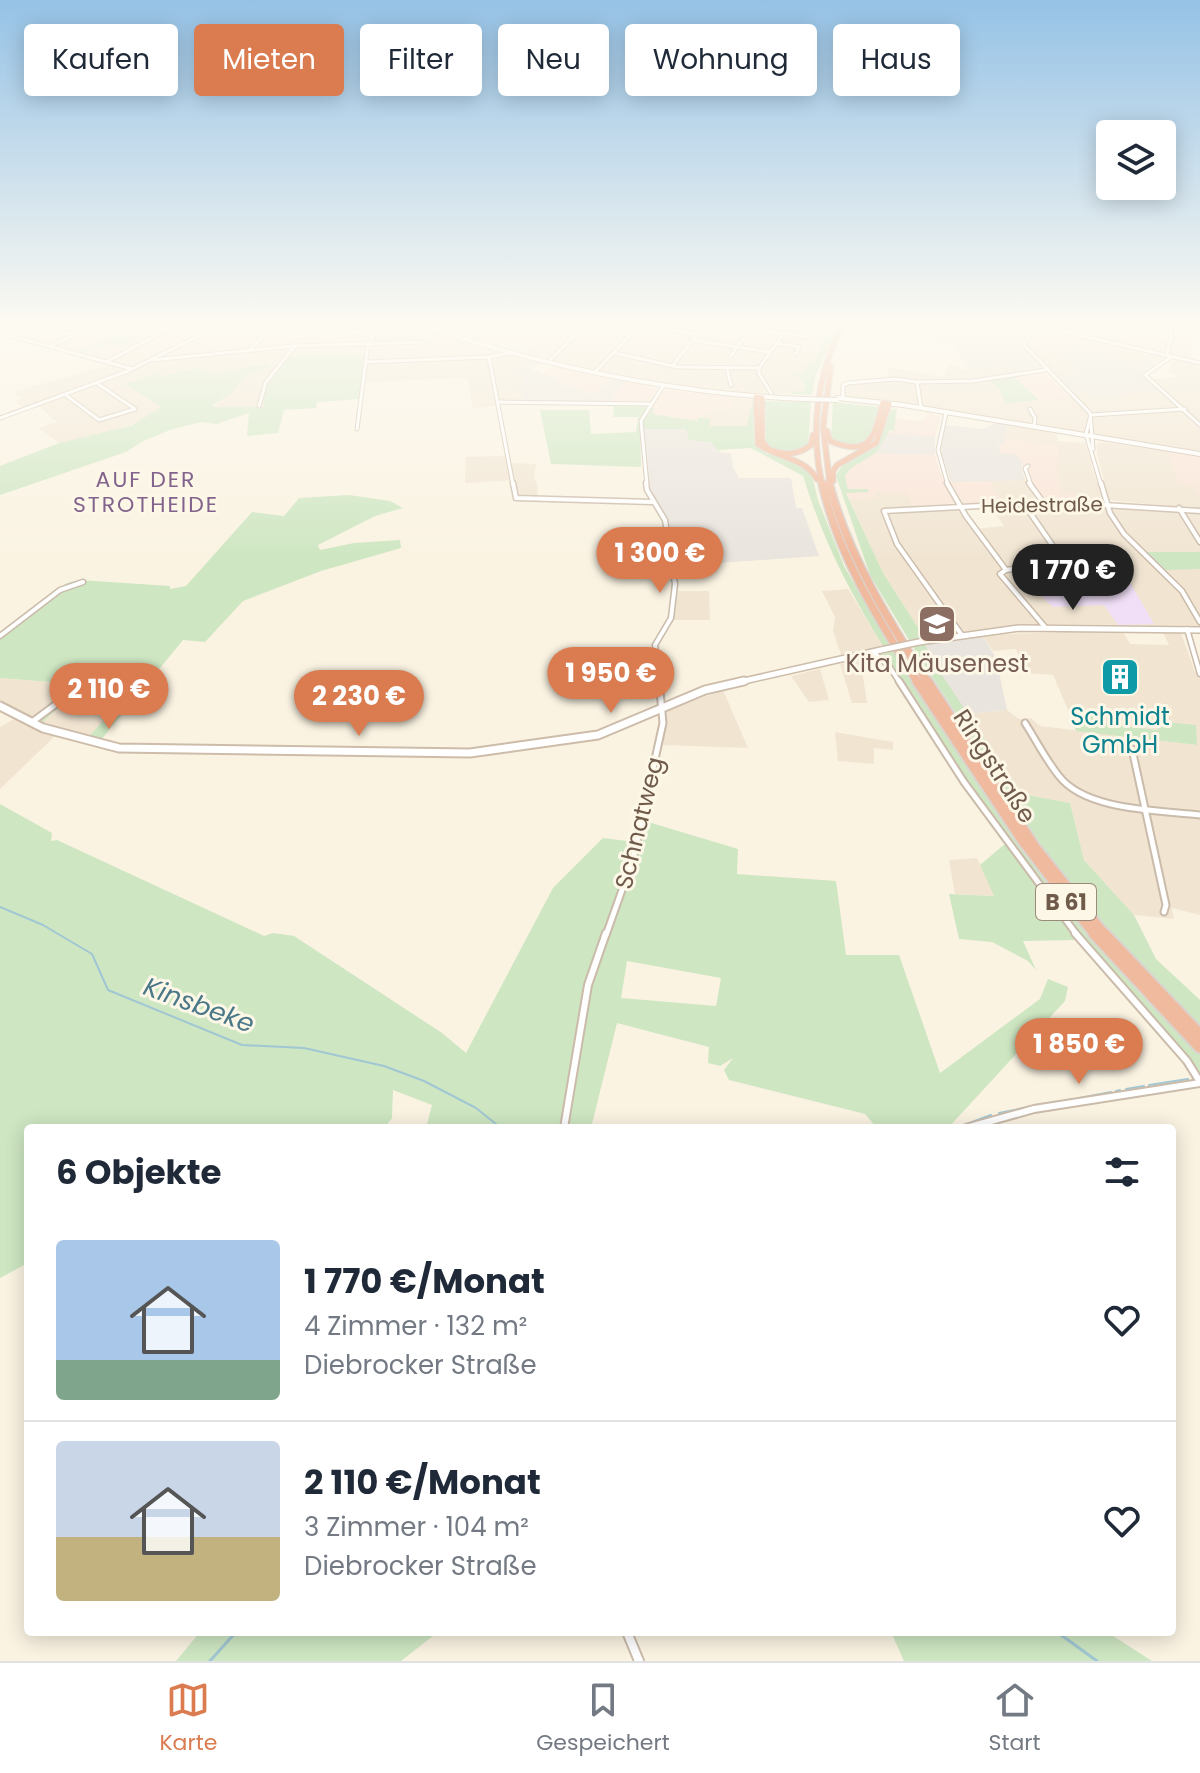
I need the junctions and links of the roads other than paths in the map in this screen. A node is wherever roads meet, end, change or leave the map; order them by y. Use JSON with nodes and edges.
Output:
{"nodes":[{"id":1,"x":651,"y":404,"type":"edge"},
{"id":2,"x":886,"y":404,"type":"joint"},
{"id":3,"x":41,"y":405,"type":"edge"},
{"id":4,"x":78,"y":405,"type":"edge"},
{"id":5,"x":128,"y":405,"type":"edge"},
{"id":6,"x":360,"y":405,"type":"edge"},
{"id":7,"x":498,"y":405,"type":"edge"},
{"id":8,"x":759,"y":405,"type":"edge"},
{"id":9,"x":760,"y":405,"type":"edge"},
{"id":10,"x":818,"y":405,"type":"edge"},
{"id":11,"x":825,"y":405,"type":"edge"},
{"id":12,"x":889,"y":405,"type":"edge"},
{"id":13,"x":890,"y":405,"type":"edge"},
{"id":14,"x":920,"y":405,"type":"edge"},
{"id":15,"x":1080,"y":405,"type":"edge"},
{"id":16,"x":1180,"y":405,"type":"edge"},
{"id":17,"x":921,"y":408,"type":"junction"},
{"id":18,"x":1030,"y":409,"type":"dead end"},
{"id":19,"x":1185,"y":409,"type":"junction"},
{"id":20,"x":946,"y":413,"type":"junction"},
{"id":21,"x":823,"y":414,"type":"junction"},
{"id":22,"x":1091,"y":415,"type":"junction"},
{"id":23,"x":0,"y":418,"type":"edge"},
{"id":24,"x":1200,"y":425,"type":"edge"},
{"id":25,"x":1035,"y":427,"type":"junction"},
{"id":26,"x":357,"y":429,"type":"dead end"},
{"id":27,"x":816,"y":434,"type":"junction"},
{"id":28,"x":1090,"y":436,"type":"junction"},
{"id":29,"x":1200,"y":454,"type":"edge"},
{"id":30,"x":1028,"y":466,"type":"dead end"},
{"id":31,"x":824,"y":493,"type":"junction"},
{"id":32,"x":832,"y":495,"type":"junction"},
{"id":33,"x":653,"y":502,"type":"junction"},
{"id":34,"x":1023,"y":503,"type":"junction"},
{"id":35,"x":1043,"y":503,"type":"junction"},
{"id":36,"x":1106,"y":504,"type":"junction"},
{"id":37,"x":961,"y":506,"type":"junction"},
{"id":38,"x":1179,"y":508,"type":"junction"},
{"id":39,"x":1200,"y":511,"type":"edge"},
{"id":40,"x":1191,"y":526,"type":"junction"},
{"id":41,"x":1200,"y":531,"type":"edge"},
{"id":42,"x":1200,"y":542,"type":"edge"},
{"id":43,"x":1006,"y":570,"type":"junction"},
{"id":44,"x":83,"y":582,"type":"dead end"},
{"id":45,"x":1200,"y":622,"type":"edge"},
{"id":46,"x":1045,"y":627,"type":"junction"},
{"id":47,"x":1187,"y":629,"type":"junction"},
{"id":48,"x":1200,"y":630,"type":"edge"},
{"id":49,"x":961,"y":634,"type":"junction"},
{"id":50,"x":0,"y":636,"type":"edge"},
{"id":51,"x":877,"y":651,"type":"junction"},
{"id":52,"x":99,"y":674,"type":"dead end"},
{"id":53,"x":1200,"y":674,"type":"edge"},
{"id":54,"x":0,"y":706,"type":"edge"},
{"id":55,"x":663,"y":709,"type":"junction"},
{"id":56,"x":31,"y":723,"type":"junction"},
{"id":57,"x":1025,"y":723,"type":"dead end"},
{"id":58,"x":1132,"y":749,"type":"dead end"},
{"id":59,"x":1145,"y":808,"type":"junction"},
{"id":60,"x":1200,"y":815,"type":"edge"},
{"id":61,"x":1164,"y":912,"type":"dead end"},
{"id":62,"x":1200,"y":1035,"type":"edge"},
{"id":63,"x":1200,"y":1047,"type":"edge"},
{"id":64,"x":1200,"y":1083,"type":"edge"},
{"id":65,"x":565,"y":1124,"type":"edge"},
{"id":66,"x":980,"y":1124,"type":"edge"},
{"id":67,"x":629,"y":1636,"type":"edge"},
{"id":68,"x":639,"y":1661,"type":"edge"}],
"edges":[{"from":1,"to":33,"type":"street","name":"Schnatweg"},
{"from":2,"to":21,"type":"highway"},
{"from":2,"to":32,"type":"highway"},
{"from":3,"to":23,"type":"street"},
{"from":4,"to":5,"type":"street"},
{"from":6,"to":26,"type":"street"},
{"from":7,"to":33,"type":"street"},
{"from":8,"to":31,"type":"highway"},
{"from":9,"to":27,"type":"highway"},
{"from":10,"to":27,"type":"highway","name":"Ringstraße","number":"B 61"},
{"from":11,"to":21,"type":"highway","name":"Ringstraße","number":"B 61"},
{"from":12,"to":20,"type":"main road"},
{"from":13,"to":17,"type":"main road"},
{"from":14,"to":17,"type":"street"},
{"from":15,"to":22,"type":"street"},
{"from":16,"to":19,"type":"street"},
{"from":17,"to":20,"type":"main road"},
{"from":18,"to":25,"type":"street"},
{"from":19,"to":22,"type":"street"},
{"from":19,"to":24,"type":"street"},
{"from":20,"to":25,"type":"main road"},
{"from":20,"to":37,"type":"street"},
{"from":21,"to":32,"type":"highway","name":"Ringstraße","number":"B 61"},
{"from":22,"to":28,"type":"street"},
{"from":25,"to":28,"type":"main road"},
{"from":27,"to":31,"type":"highway","name":"Ringstraße","number":"B 61"},
{"from":28,"to":29,"type":"main road"},
{"from":28,"to":36,"type":"street"},
{"from":30,"to":35,"type":"street"},
{"from":31,"to":63,"type":"highway","name":"Ringstraße","number":"B 61"},
{"from":32,"to":62,"type":"highway","name":"Ringstraße","number":"B 61"},
{"from":33,"to":55,"type":"street","name":"Schnatweg"},
{"from":34,"to":35,"type":"street","name":"Heidestraße"},
{"from":34,"to":37,"type":"street","name":"Heidestraße"},
{"from":34,"to":43,"type":"street"},
{"from":35,"to":36,"type":"street","name":"Heidestraße"},
{"from":36,"to":38,"type":"street","name":"Heidestraße"},
{"from":36,"to":45,"type":"street"},
{"from":37,"to":43,"type":"street"},
{"from":37,"to":49,"type":"street","name":"Heidestraße"},
{"from":38,"to":39,"type":"street","name":"Heidestraße"},
{"from":38,"to":40,"type":"street"},
{"from":40,"to":41,"type":"street"},
{"from":40,"to":42,"type":"street"},
{"from":43,"to":46,"type":"street"},
{"from":44,"to":50,"type":"street"},
{"from":46,"to":47,"type":"main road"},
{"from":46,"to":49,"type":"main road"},
{"from":47,"to":48,"type":"main road"},
{"from":47,"to":53,"type":"street"},
{"from":49,"to":51,"type":"main road","bridge":true},
{"from":51,"to":55,"type":"main road"},
{"from":51,"to":64,"type":"street"},
{"from":52,"to":56,"type":"street"},
{"from":54,"to":56,"type":"main road"},
{"from":55,"to":56,"type":"main road"},
{"from":55,"to":65,"type":"street","name":"Schnatweg"},
{"from":57,"to":59,"type":"street"},
{"from":58,"to":59,"type":"street"},
{"from":59,"to":60,"type":"street"},
{"from":59,"to":61,"type":"street"},
{"from":64,"to":66,"type":"street"},
{"from":67,"to":68,"type":"street"}]}
